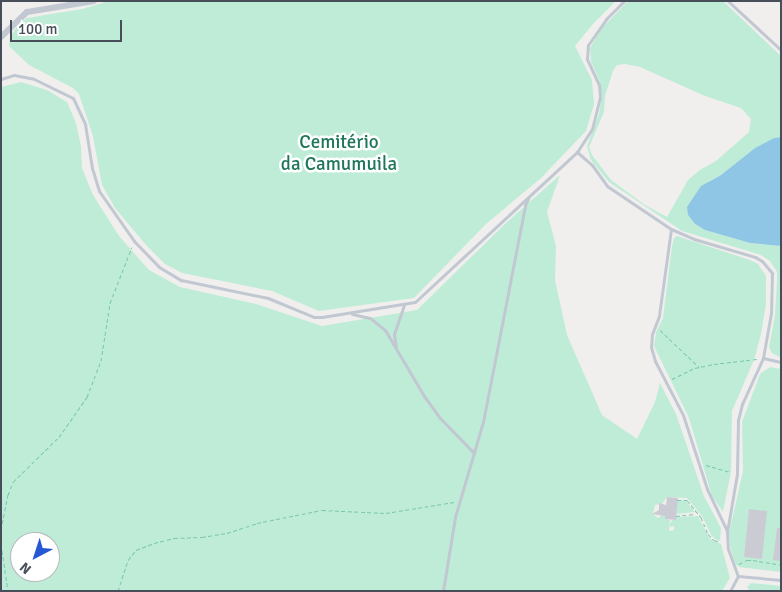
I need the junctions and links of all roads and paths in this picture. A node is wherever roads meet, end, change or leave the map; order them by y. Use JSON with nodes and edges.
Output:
{"nodes":[{"id":1,"x":33,"y":1,"type":"edge"},
{"id":2,"x":94,"y":1,"type":"edge"},
{"id":3,"x":624,"y":1,"type":"edge"},
{"id":4,"x":728,"y":1,"type":"edge"},
{"id":5,"x":36,"y":10,"type":"junction"},
{"id":6,"x":1,"y":37,"type":"edge"},
{"id":7,"x":781,"y":50,"type":"edge"},
{"id":8,"x":1,"y":79,"type":"edge"},
{"id":9,"x":577,"y":152,"type":"junction"},
{"id":10,"x":531,"y":194,"type":"junction"},
{"id":11,"x":671,"y":229,"type":"junction"},
{"id":12,"x":134,"y":241,"type":"junction"},
{"id":13,"x":404,"y":305,"type":"junction"},
{"id":14,"x":349,"y":313,"type":"junction"},
{"id":15,"x":655,"y":326,"type":"junction"},
{"id":16,"x":396,"y":348,"type":"junction"},
{"id":17,"x":763,"y":358,"type":"junction"},
{"id":18,"x":781,"y":362,"type":"edge"},
{"id":19,"x":700,"y":367,"type":"junction"},
{"id":20,"x":666,"y":381,"type":"junction"},
{"id":21,"x":474,"y":453,"type":"junction"},
{"id":22,"x":700,"y":463,"type":"junction"},
{"id":23,"x":737,"y":474,"type":"junction"},
{"id":24,"x":459,"y":500,"type":"junction"},
{"id":25,"x":678,"y":500,"type":"dead end"},
{"id":26,"x":697,"y":514,"type":"junction"},
{"id":27,"x":676,"y":516,"type":"dead end"},
{"id":28,"x":1,"y":530,"type":"edge"},
{"id":29,"x":727,"y":532,"type":"junction"},
{"id":30,"x":720,"y":542,"type":"dead end"},
{"id":31,"x":1,"y":544,"type":"edge"},
{"id":32,"x":775,"y":561,"type":"dead end"},
{"id":33,"x":736,"y":562,"type":"dead end"},
{"id":34,"x":775,"y":564,"type":"junction"},
{"id":35,"x":781,"y":565,"type":"edge"},
{"id":36,"x":738,"y":576,"type":"junction"},
{"id":37,"x":781,"y":580,"type":"edge"},
{"id":38,"x":8,"y":591,"type":"edge"},
{"id":39,"x":118,"y":591,"type":"edge"},
{"id":40,"x":443,"y":591,"type":"edge"},
{"id":41,"x":730,"y":591,"type":"edge"}],
"edges":[{"from":1,"to":5,"type":"street"},
{"from":2,"to":5,"type":"street"},
{"from":3,"to":9,"type":"lane"},
{"from":4,"to":7,"type":"lane"},
{"from":5,"to":6,"type":"street"},
{"from":8,"to":12,"type":"lane"},
{"from":9,"to":10,"type":"lane"},
{"from":9,"to":11,"type":"lane"},
{"from":10,"to":13,"type":"lane"},
{"from":10,"to":21,"type":"lane"},
{"from":11,"to":15,"type":"lane"},
{"from":11,"to":17,"type":"lane"},
{"from":12,"to":14,"type":"lane"},
{"from":12,"to":28,"type":"path"},
{"from":13,"to":14,"type":"lane"},
{"from":13,"to":16,"type":"lane"},
{"from":14,"to":16,"type":"lane"},
{"from":15,"to":19,"type":"path"},
{"from":15,"to":20,"type":"lane"},
{"from":16,"to":21,"type":"lane"},
{"from":17,"to":18,"type":"lane"},
{"from":17,"to":19,"type":"path"},
{"from":17,"to":23,"type":"lane"},
{"from":19,"to":20,"type":"path"},
{"from":20,"to":22,"type":"lane"},
{"from":21,"to":24,"type":"lane"},
{"from":22,"to":23,"type":"path"},
{"from":22,"to":29,"type":"lane"},
{"from":23,"to":29,"type":"lane"},
{"from":24,"to":39,"type":"path"},
{"from":24,"to":40,"type":"lane"},
{"from":25,"to":26,"type":"path"},
{"from":26,"to":27,"type":"path"},
{"from":26,"to":30,"type":"path"},
{"from":29,"to":36,"type":"lane"},
{"from":31,"to":38,"type":"path"},
{"from":32,"to":34,"type":"path"},
{"from":33,"to":34,"type":"path"},
{"from":34,"to":35,"type":"path"},
{"from":36,"to":37,"type":"lane"},
{"from":36,"to":41,"type":"lane"}]}
